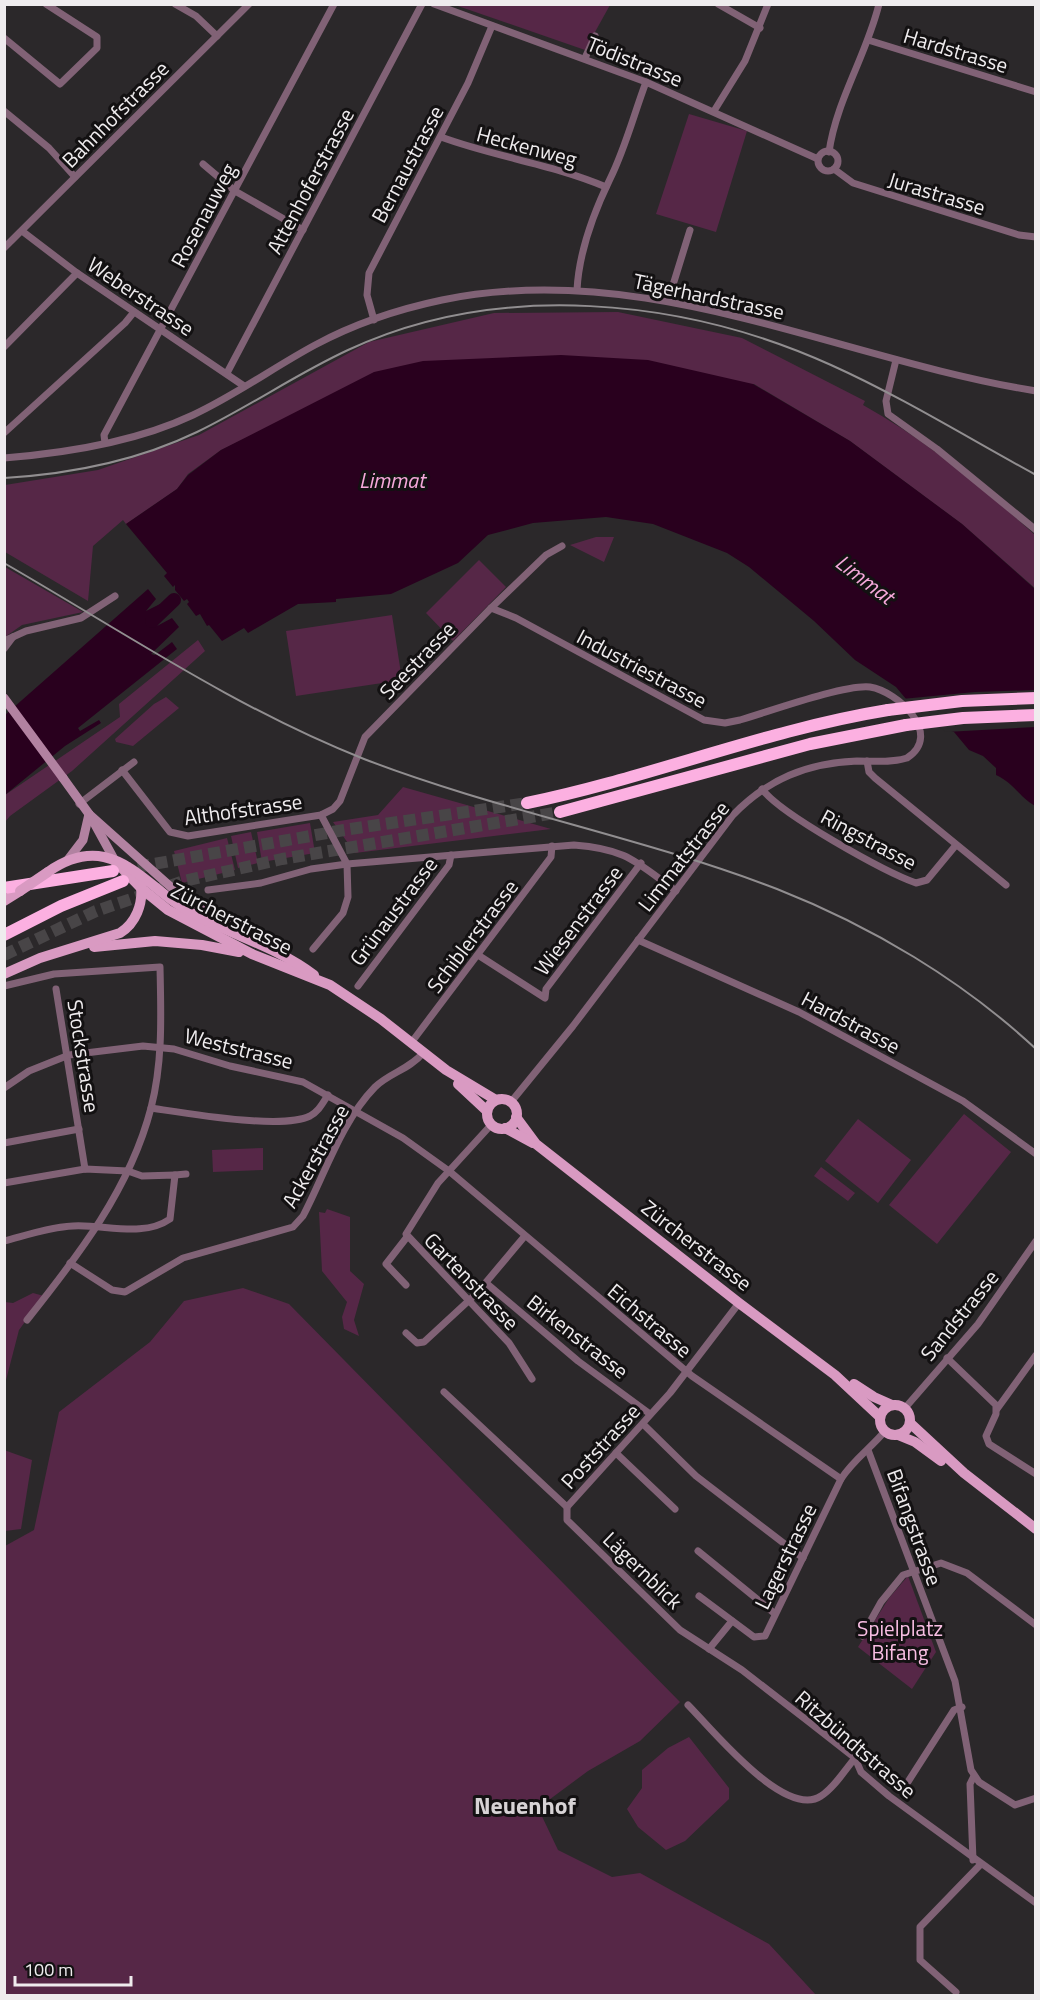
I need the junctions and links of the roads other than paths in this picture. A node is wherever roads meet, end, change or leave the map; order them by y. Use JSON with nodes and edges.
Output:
{"nodes":[{"id":1,"x":46,"y":4,"type":"edge"},
{"id":2,"x":175,"y":4,"type":"edge"},
{"id":3,"x":249,"y":4,"type":"edge"},
{"id":4,"x":334,"y":4,"type":"edge"},
{"id":5,"x":422,"y":4,"type":"edge"},
{"id":6,"x":434,"y":4,"type":"edge"},
{"id":7,"x":718,"y":4,"type":"edge"},
{"id":8,"x":768,"y":4,"type":"edge"},
{"id":9,"x":870,"y":4,"type":"edge"},
{"id":10,"x":879,"y":6,"type":"edge"},
{"id":11,"x":492,"y":26,"type":"junction"},
{"id":12,"x":760,"y":28,"type":"junction"},
{"id":13,"x":218,"y":36,"type":"junction"},
{"id":14,"x":595,"y":36,"type":"dead end"},
{"id":15,"x":4,"y":38,"type":"edge"},
{"id":16,"x":868,"y":40,"type":"junction"},
{"id":17,"x":585,"y":58,"type":"junction"},
{"id":18,"x":646,"y":82,"type":"junction"},
{"id":19,"x":1035,"y":92,"type":"edge"},
{"id":20,"x":4,"y":111,"type":"edge"},
{"id":21,"x":714,"y":111,"type":"junction"},
{"id":22,"x":441,"y":137,"type":"junction"},
{"id":23,"x":829,"y":152,"type":"junction"},
{"id":24,"x":818,"y":159,"type":"junction"},
{"id":25,"x":203,"y":164,"type":"dead end"},
{"id":26,"x":834,"y":169,"type":"junction"},
{"id":27,"x":75,"y":177,"type":"junction"},
{"id":28,"x":606,"y":187,"type":"junction"},
{"id":29,"x":235,"y":191,"type":"junction"},
{"id":30,"x":303,"y":230,"type":"junction"},
{"id":31,"x":690,"y":230,"type":"dead end"},
{"id":32,"x":22,"y":231,"type":"junction"},
{"id":33,"x":1035,"y":237,"type":"edge"},
{"id":34,"x":4,"y":248,"type":"edge"},
{"id":35,"x":77,"y":273,"type":"junction"},
{"id":36,"x":577,"y":291,"type":"junction"},
{"id":37,"x":668,"y":300,"type":"junction"},
{"id":38,"x":134,"y":312,"type":"junction"},
{"id":39,"x":375,"y":320,"type":"junction"},
{"id":40,"x":160,"y":329,"type":"junction"},
{"id":41,"x":4,"y":347,"type":"edge"},
{"id":42,"x":896,"y":360,"type":"junction"},
{"id":43,"x":227,"y":374,"type":"junction"},
{"id":44,"x":244,"y":386,"type":"junction"},
{"id":45,"x":1035,"y":391,"type":"edge"},
{"id":46,"x":4,"y":433,"type":"edge"},
{"id":47,"x":105,"y":443,"type":"junction"},
{"id":48,"x":4,"y":458,"type":"edge"},
{"id":49,"x":1035,"y":530,"type":"edge"},
{"id":50,"x":562,"y":546,"type":"dead end"},
{"id":51,"x":115,"y":596,"type":"dead end"},
{"id":52,"x":491,"y":608,"type":"junction"},
{"id":53,"x":13,"y":637,"type":"junction"},
{"id":54,"x":4,"y":641,"type":"edge"},
{"id":55,"x":4,"y":649,"type":"edge"},
{"id":56,"x":4,"y":698,"type":"edge"},
{"id":57,"x":1035,"y":698,"type":"edge"},
{"id":58,"x":1035,"y":716,"type":"edge"},
{"id":59,"x":911,"y":721,"type":"junction"},
{"id":60,"x":867,"y":761,"type":"junction"},
{"id":61,"x":134,"y":762,"type":"dead end"},
{"id":62,"x":122,"y":770,"type":"junction"},
{"id":63,"x":762,"y":789,"type":"junction"},
{"id":64,"x":527,"y":803,"type":"tunnel mouth"},
{"id":65,"x":79,"y":804,"type":"dead end"},
{"id":66,"x":560,"y":812,"type":"tunnel mouth"},
{"id":67,"x":89,"y":814,"type":"junction"},
{"id":68,"x":321,"y":815,"type":"junction"},
{"id":69,"x":956,"y":845,"type":"junction"},
{"id":70,"x":552,"y":846,"type":"junction"},
{"id":71,"x":127,"y":850,"type":"junction"},
{"id":72,"x":451,"y":855,"type":"junction"},
{"id":73,"x":67,"y":861,"type":"junction"},
{"id":74,"x":640,"y":863,"type":"junction"},
{"id":75,"x":347,"y":864,"type":"junction"},
{"id":76,"x":114,"y":866,"type":"junction"},
{"id":77,"x":138,"y":874,"type":"junction"},
{"id":78,"x":123,"y":881,"type":"tunnel mouth"},
{"id":79,"x":1006,"y":885,"type":"dead end"},
{"id":80,"x":4,"y":888,"type":"edge"},
{"id":81,"x":141,"y":888,"type":"junction"},
{"id":82,"x":208,"y":890,"type":"dead end"},
{"id":83,"x":676,"y":891,"type":"junction"},
{"id":84,"x":4,"y":901,"type":"edge"},
{"id":85,"x":4,"y":935,"type":"edge"},
{"id":86,"x":253,"y":940,"type":"junction"},
{"id":87,"x":638,"y":940,"type":"junction"},
{"id":88,"x":313,"y":949,"type":"dead end"},
{"id":89,"x":70,"y":950,"type":"junction"},
{"id":90,"x":252,"y":954,"type":"junction"},
{"id":91,"x":478,"y":955,"type":"junction"},
{"id":92,"x":4,"y":974,"type":"edge"},
{"id":93,"x":319,"y":979,"type":"junction"},
{"id":94,"x":4,"y":986,"type":"edge"},
{"id":95,"x":358,"y":986,"type":"dead end"},
{"id":96,"x":56,"y":989,"type":"dead end"},
{"id":97,"x":411,"y":1043,"type":"junction"},
{"id":98,"x":160,"y":1046,"type":"junction"},
{"id":99,"x":423,"y":1053,"type":"junction"},
{"id":100,"x":69,"y":1055,"type":"junction"},
{"id":101,"x":447,"y":1070,"type":"junction"},
{"id":102,"x":4,"y":1088,"type":"edge"},
{"id":103,"x":328,"y":1095,"type":"junction"},
{"id":104,"x":496,"y":1100,"type":"junction"},
{"id":105,"x":511,"y":1102,"type":"junction"},
{"id":106,"x":151,"y":1108,"type":"junction"},
{"id":107,"x":357,"y":1111,"type":"junction"},
{"id":108,"x":487,"y":1111,"type":"junction"},
{"id":109,"x":516,"y":1117,"type":"junction"},
{"id":110,"x":491,"y":1125,"type":"junction"},
{"id":111,"x":505,"y":1128,"type":"junction"},
{"id":112,"x":79,"y":1129,"type":"junction"},
{"id":113,"x":4,"y":1143,"type":"edge"},
{"id":114,"x":536,"y":1144,"type":"junction"},
{"id":115,"x":1035,"y":1154,"type":"edge"},
{"id":116,"x":85,"y":1169,"type":"junction"},
{"id":117,"x":128,"y":1171,"type":"junction"},
{"id":118,"x":449,"y":1171,"type":"junction"},
{"id":119,"x":186,"y":1174,"type":"dead end"},
{"id":120,"x":176,"y":1175,"type":"junction"},
{"id":121,"x":4,"y":1183,"type":"edge"},
{"id":122,"x":99,"y":1225,"type":"junction"},
{"id":123,"x":406,"y":1237,"type":"junction"},
{"id":124,"x":524,"y":1237,"type":"junction"},
{"id":125,"x":4,"y":1241,"type":"edge"},
{"id":126,"x":1035,"y":1241,"type":"edge"},
{"id":127,"x":70,"y":1263,"type":"junction"},
{"id":128,"x":486,"y":1283,"type":"junction"},
{"id":129,"x":406,"y":1285,"type":"dead end"},
{"id":130,"x":469,"y":1301,"type":"junction"},
{"id":131,"x":739,"y":1304,"type":"junction"},
{"id":132,"x":27,"y":1320,"type":"dead end"},
{"id":133,"x":406,"y":1333,"type":"dead end"},
{"id":134,"x":1035,"y":1355,"type":"edge"},
{"id":135,"x":947,"y":1358,"type":"junction"},
{"id":136,"x":687,"y":1372,"type":"junction"},
{"id":137,"x":835,"y":1375,"type":"junction"},
{"id":138,"x":532,"y":1379,"type":"dead end"},
{"id":139,"x":444,"y":1392,"type":"dead end"},
{"id":140,"x":892,"y":1405,"type":"junction"},
{"id":141,"x":905,"y":1408,"type":"junction"},
{"id":142,"x":997,"y":1409,"type":"junction"},
{"id":143,"x":651,"y":1414,"type":"junction"},
{"id":144,"x":880,"y":1417,"type":"junction"},
{"id":145,"x":643,"y":1424,"type":"junction"},
{"id":146,"x":910,"y":1424,"type":"junction"},
{"id":147,"x":885,"y":1431,"type":"junction"},
{"id":148,"x":898,"y":1435,"type":"junction"},
{"id":149,"x":868,"y":1450,"type":"junction"},
{"id":150,"x":616,"y":1453,"type":"junction"},
{"id":151,"x":964,"y":1473,"type":"junction"},
{"id":152,"x":1035,"y":1473,"type":"edge"},
{"id":153,"x":841,"y":1479,"type":"junction"},
{"id":154,"x":567,"y":1507,"type":"junction"},
{"id":155,"x":675,"y":1509,"type":"dead end"},
{"id":156,"x":1035,"y":1529,"type":"edge"},
{"id":157,"x":698,"y":1551,"type":"dead end"},
{"id":158,"x":803,"y":1558,"type":"junction"},
{"id":159,"x":913,"y":1571,"type":"junction"},
{"id":160,"x":699,"y":1596,"type":"dead end"},
{"id":161,"x":774,"y":1613,"type":"junction"},
{"id":162,"x":732,"y":1621,"type":"junction"},
{"id":163,"x":1035,"y":1625,"type":"edge"},
{"id":164,"x":862,"y":1636,"type":"dead end"},
{"id":165,"x":709,"y":1649,"type":"junction"},
{"id":166,"x":688,"y":1705,"type":"dead end"},
{"id":167,"x":962,"y":1707,"type":"junction"},
{"id":168,"x":855,"y":1758,"type":"junction"},
{"id":169,"x":974,"y":1776,"type":"junction"},
{"id":170,"x":904,"y":1788,"type":"dead end"},
{"id":171,"x":1035,"y":1798,"type":"edge"},
{"id":172,"x":973,"y":1860,"type":"junction"},
{"id":173,"x":980,"y":1865,"type":"junction"},
{"id":174,"x":1035,"y":1903,"type":"edge"},
{"id":175,"x":956,"y":1992,"type":"dead end"}],
"edges":[{"from":1,"to":15,"type":"street"},
{"from":2,"to":13,"type":"street"},
{"from":3,"to":13,"type":"street","name":"Bahnhofstrasse"},
{"from":4,"to":29,"type":"street","name":"Rosenauweg"},
{"from":5,"to":30,"type":"street","name":"Attenhoferstrasse"},
{"from":6,"to":11,"type":"street","name":"Tödistrasse"},
{"from":7,"to":12,"type":"street"},
{"from":8,"to":12,"type":"street"},
{"from":9,"to":10,"type":"street"},
{"from":10,"to":16,"type":"street"},
{"from":11,"to":17,"type":"street","name":"Tödistrasse"},
{"from":11,"to":22,"type":"street","name":"Bernaustrasse"},
{"from":12,"to":21,"type":"street"},
{"from":13,"to":27,"type":"street","name":"Bahnhofstrasse"},
{"from":14,"to":17,"type":"street"},
{"from":16,"to":19,"type":"street","name":"Hardstrasse"},
{"from":16,"to":23,"type":"street"},
{"from":17,"to":18,"type":"street","name":"Tödistrasse"},
{"from":18,"to":21,"type":"street","name":"Tödistrasse"},
{"from":18,"to":28,"type":"street"},
{"from":20,"to":27,"type":"street"},
{"from":21,"to":24,"type":"street","name":"Tödistrasse"},
{"from":22,"to":28,"type":"street","name":"Heckenweg"},
{"from":22,"to":39,"type":"street","name":"Bernaustrasse"},
{"from":23,"to":24,"type":"street"},
{"from":23,"to":26,"type":"street"},
{"from":24,"to":26,"type":"street"},
{"from":25,"to":29,"type":"street"},
{"from":26,"to":33,"type":"street","name":"Jurastrasse"},
{"from":27,"to":32,"type":"street","name":"Bahnhofstrasse"},
{"from":28,"to":36,"type":"street"},
{"from":29,"to":30,"type":"street"},
{"from":29,"to":40,"type":"street","name":"Rosenauweg"},
{"from":30,"to":43,"type":"street","name":"Attenhoferstrasse"},
{"from":31,"to":37,"type":"street"},
{"from":32,"to":34,"type":"street","name":"Bahnhofstrasse"},
{"from":32,"to":35,"type":"street","name":"Weberstrasse"},
{"from":35,"to":38,"type":"street","name":"Weberstrasse"},
{"from":35,"to":41,"type":"street"},
{"from":36,"to":37,"type":"street","name":"Tägerhardstrasse"},
{"from":36,"to":39,"type":"street","name":"Tägerhardstrasse"},
{"from":37,"to":42,"type":"street","name":"Tägerhardstrasse"},
{"from":38,"to":40,"type":"street","name":"Weberstrasse"},
{"from":38,"to":46,"type":"street"},
{"from":39,"to":44,"type":"street","name":"Tägerhardstrasse"},
{"from":40,"to":43,"type":"street","name":"Weberstrasse"},
{"from":40,"to":47,"type":"street","name":"Rosenauweg"},
{"from":42,"to":45,"type":"street","name":"Tägerhardstrasse"},
{"from":42,"to":49,"type":"street"},
{"from":43,"to":44,"type":"street","name":"Weberstrasse"},
{"from":44,"to":47,"type":"street","name":"Tägerhardstrasse"},
{"from":47,"to":48,"type":"street","name":"Tägerhardstrasse"},
{"from":50,"to":52,"type":"street","name":"Seestrasse"},
{"from":51,"to":53,"type":"street"},
{"from":52,"to":59,"type":"street","name":"Industriestrasse"},
{"from":52,"to":68,"type":"street","name":"Seestrasse"},
{"from":53,"to":54,"type":"street"},
{"from":53,"to":55,"type":"street"},
{"from":56,"to":67,"type":"main road","bridge":true},
{"from":57,"to":64,"type":"highway","bridge":true},
{"from":58,"to":59,"type":"highway","bridge":true},
{"from":59,"to":60,"type":"street","name":"Limmatstrasse"},
{"from":59,"to":66,"type":"highway"},
{"from":60,"to":63,"type":"street","name":"Limmatstrasse"},
{"from":60,"to":69,"type":"street","name":"Ringstrasse"},
{"from":61,"to":62,"type":"street"},
{"from":62,"to":65,"type":"street"},
{"from":62,"to":68,"type":"street","name":"Althofstrasse"},
{"from":63,"to":69,"type":"street","name":"Ringstrasse"},
{"from":63,"to":83,"type":"street","name":"Limmatstrasse"},
{"from":67,"to":71,"type":"main road","name":"Zürcherstrasse"},
{"from":67,"to":73,"type":"main road"},
{"from":67,"to":76,"type":"main road","name":"Zürcherstrasse"},
{"from":68,"to":75,"type":"street"},
{"from":69,"to":79,"type":"street","name":"Ringstrasse"},
{"from":70,"to":72,"type":"street"},
{"from":70,"to":74,"type":"street"},
{"from":70,"to":91,"type":"street","name":"Schiblerstrasse"},
{"from":71,"to":77,"type":"main road"},
{"from":71,"to":86,"type":"main road","name":"Zürcherstrasse"},
{"from":72,"to":75,"type":"street"},
{"from":72,"to":95,"type":"street","name":"Grünaustrasse"},
{"from":73,"to":76,"type":"main road"},
{"from":73,"to":84,"type":"main road","bridge":true},
{"from":74,"to":83,"type":"street"},
{"from":74,"to":91,"type":"street","name":"Wiesenstrasse"},
{"from":75,"to":82,"type":"street"},
{"from":75,"to":88,"type":"street"},
{"from":76,"to":77,"type":"main road","name":"Zürcherstrasse"},
{"from":76,"to":80,"type":"highway"},
{"from":76,"to":81,"type":"main road","name":"Zürcherstrasse"},
{"from":77,"to":81,"type":"main road"},
{"from":77,"to":86,"type":"main road","name":"Zürcherstrasse"},
{"from":78,"to":85,"type":"highway"},
{"from":81,"to":89,"type":"main road"},
{"from":81,"to":90,"type":"main road","name":"Zürcherstrasse"},
{"from":83,"to":87,"type":"street","name":"Limmatstrasse"},
{"from":86,"to":93,"type":"main road","name":"Zürcherstrasse"},
{"from":87,"to":105,"type":"street","name":"Limmatstrasse"},
{"from":87,"to":115,"type":"street","name":"Hardstrasse"},
{"from":89,"to":90,"type":"main road"},
{"from":89,"to":92,"type":"main road"},
{"from":90,"to":93,"type":"main road","name":"Zürcherstrasse"},
{"from":91,"to":97,"type":"street","name":"Schiblerstrasse"},
{"from":93,"to":97,"type":"main road","name":"Zürcherstrasse"},
{"from":94,"to":98,"type":"street"},
{"from":96,"to":100,"type":"street","name":"Stockstrasse"},
{"from":97,"to":99,"type":"main road","name":"Zürcherstrasse"},
{"from":98,"to":100,"type":"street","name":"Weststrasse"},
{"from":98,"to":103,"type":"street","name":"Weststrasse"},
{"from":98,"to":106,"type":"street"},
{"from":99,"to":101,"type":"main road","name":"Zürcherstrasse"},
{"from":99,"to":107,"type":"street","name":"Ackerstrasse"},
{"from":100,"to":102,"type":"street","name":"Weststrasse"},
{"from":100,"to":112,"type":"street","name":"Stockstrasse"},
{"from":101,"to":104,"type":"main road","name":"Zürcherstrasse"},
{"from":101,"to":108,"type":"main road","name":"Zürcherstrasse"},
{"from":103,"to":106,"type":"street"},
{"from":103,"to":107,"type":"street","name":"Weststrasse"},
{"from":104,"to":105,"type":"main road"},
{"from":104,"to":108,"type":"main road"},
{"from":105,"to":109,"type":"main road"},
{"from":106,"to":117,"type":"street"},
{"from":107,"to":118,"type":"street","name":"Weststrasse"},
{"from":107,"to":127,"type":"street","name":"Ackerstrasse"},
{"from":108,"to":110,"type":"main road"},
{"from":109,"to":111,"type":"main road"},
{"from":109,"to":114,"type":"main road","name":"Zürcherstrasse"},
{"from":110,"to":111,"type":"main road"},
{"from":110,"to":118,"type":"street","name":"Gartenstrasse"},
{"from":111,"to":114,"type":"main road","name":"Zürcherstrasse"},
{"from":112,"to":113,"type":"street","name":"Stockstrasse"},
{"from":112,"to":116,"type":"street","name":"Stockstrasse"},
{"from":114,"to":131,"type":"main road","name":"Zürcherstrasse"},
{"from":116,"to":117,"type":"street"},
{"from":116,"to":121,"type":"street"},
{"from":117,"to":120,"type":"street"},
{"from":117,"to":122,"type":"street"},
{"from":118,"to":123,"type":"street","name":"Gartenstrasse"},
{"from":118,"to":124,"type":"street","name":"Eichstrasse"},
{"from":119,"to":120,"type":"street"},
{"from":120,"to":122,"type":"street"},
{"from":122,"to":125,"type":"street"},
{"from":122,"to":127,"type":"street"},
{"from":123,"to":129,"type":"street"},
{"from":123,"to":130,"type":"street","name":"Gartenstrasse"},
{"from":124,"to":128,"type":"street"},
{"from":124,"to":136,"type":"street","name":"Eichstrasse"},
{"from":126,"to":135,"type":"street","name":"Sandstrasse"},
{"from":127,"to":132,"type":"street"},
{"from":128,"to":130,"type":"street"},
{"from":128,"to":143,"type":"street","name":"Birkenstrasse"},
{"from":130,"to":133,"type":"street"},
{"from":130,"to":138,"type":"street","name":"Gartenstrasse"},
{"from":131,"to":136,"type":"street","name":"Poststrasse"},
{"from":131,"to":137,"type":"main road","name":"Zürcherstrasse"},
{"from":134,"to":142,"type":"street"},
{"from":135,"to":141,"type":"street","name":"Sandstrasse"},
{"from":135,"to":142,"type":"street"},
{"from":136,"to":143,"type":"street","name":"Poststrasse"},
{"from":136,"to":153,"type":"street","name":"Eichstrasse"},
{"from":137,"to":140,"type":"main road","name":"Zürcherstrasse"},
{"from":137,"to":144,"type":"main road","name":"Zürcherstrasse"},
{"from":139,"to":154,"type":"street","name":"Poststrasse"},
{"from":140,"to":141,"type":"main road"},
{"from":140,"to":144,"type":"main road"},
{"from":141,"to":146,"type":"main road"},
{"from":142,"to":152,"type":"street"},
{"from":143,"to":145,"type":"street","name":"Poststrasse"},
{"from":144,"to":147,"type":"main road"},
{"from":145,"to":150,"type":"street","name":"Poststrasse"},
{"from":145,"to":158,"type":"street"},
{"from":146,"to":148,"type":"main road"},
{"from":146,"to":151,"type":"main road"},
{"from":147,"to":148,"type":"main road"},
{"from":147,"to":149,"type":"street","name":"Lagerstrasse"},
{"from":148,"to":151,"type":"main road"},
{"from":149,"to":153,"type":"street","name":"Lagerstrasse"},
{"from":149,"to":159,"type":"street","name":"Bifangstrasse"},
{"from":150,"to":154,"type":"street","name":"Poststrasse"},
{"from":150,"to":155,"type":"street"},
{"from":151,"to":156,"type":"main road"},
{"from":153,"to":158,"type":"street","name":"Lagerstrasse"},
{"from":154,"to":165,"type":"street","name":"Lägernblick"},
{"from":157,"to":161,"type":"street"},
{"from":158,"to":161,"type":"street","name":"Lagerstrasse"},
{"from":159,"to":163,"type":"street"},
{"from":159,"to":164,"type":"street"},
{"from":159,"to":167,"type":"street","name":"Bifangstrasse"},
{"from":160,"to":162,"type":"street","name":"Lagerstrasse"},
{"from":161,"to":162,"type":"street","name":"Lagerstrasse"},
{"from":162,"to":165,"type":"street"},
{"from":165,"to":168,"type":"street","name":"Ritzbündtstrasse"},
{"from":166,"to":168,"type":"street"},
{"from":167,"to":169,"type":"street","name":"Bifangstrasse"},
{"from":167,"to":170,"type":"street"},
{"from":168,"to":172,"type":"street","name":"Ritzbündtstrasse"},
{"from":169,"to":171,"type":"street"},
{"from":169,"to":172,"type":"street","name":"Bifangstrasse"},
{"from":172,"to":173,"type":"street","name":"Ritzbündtstrasse"},
{"from":173,"to":174,"type":"street"},
{"from":173,"to":175,"type":"street"}]}
